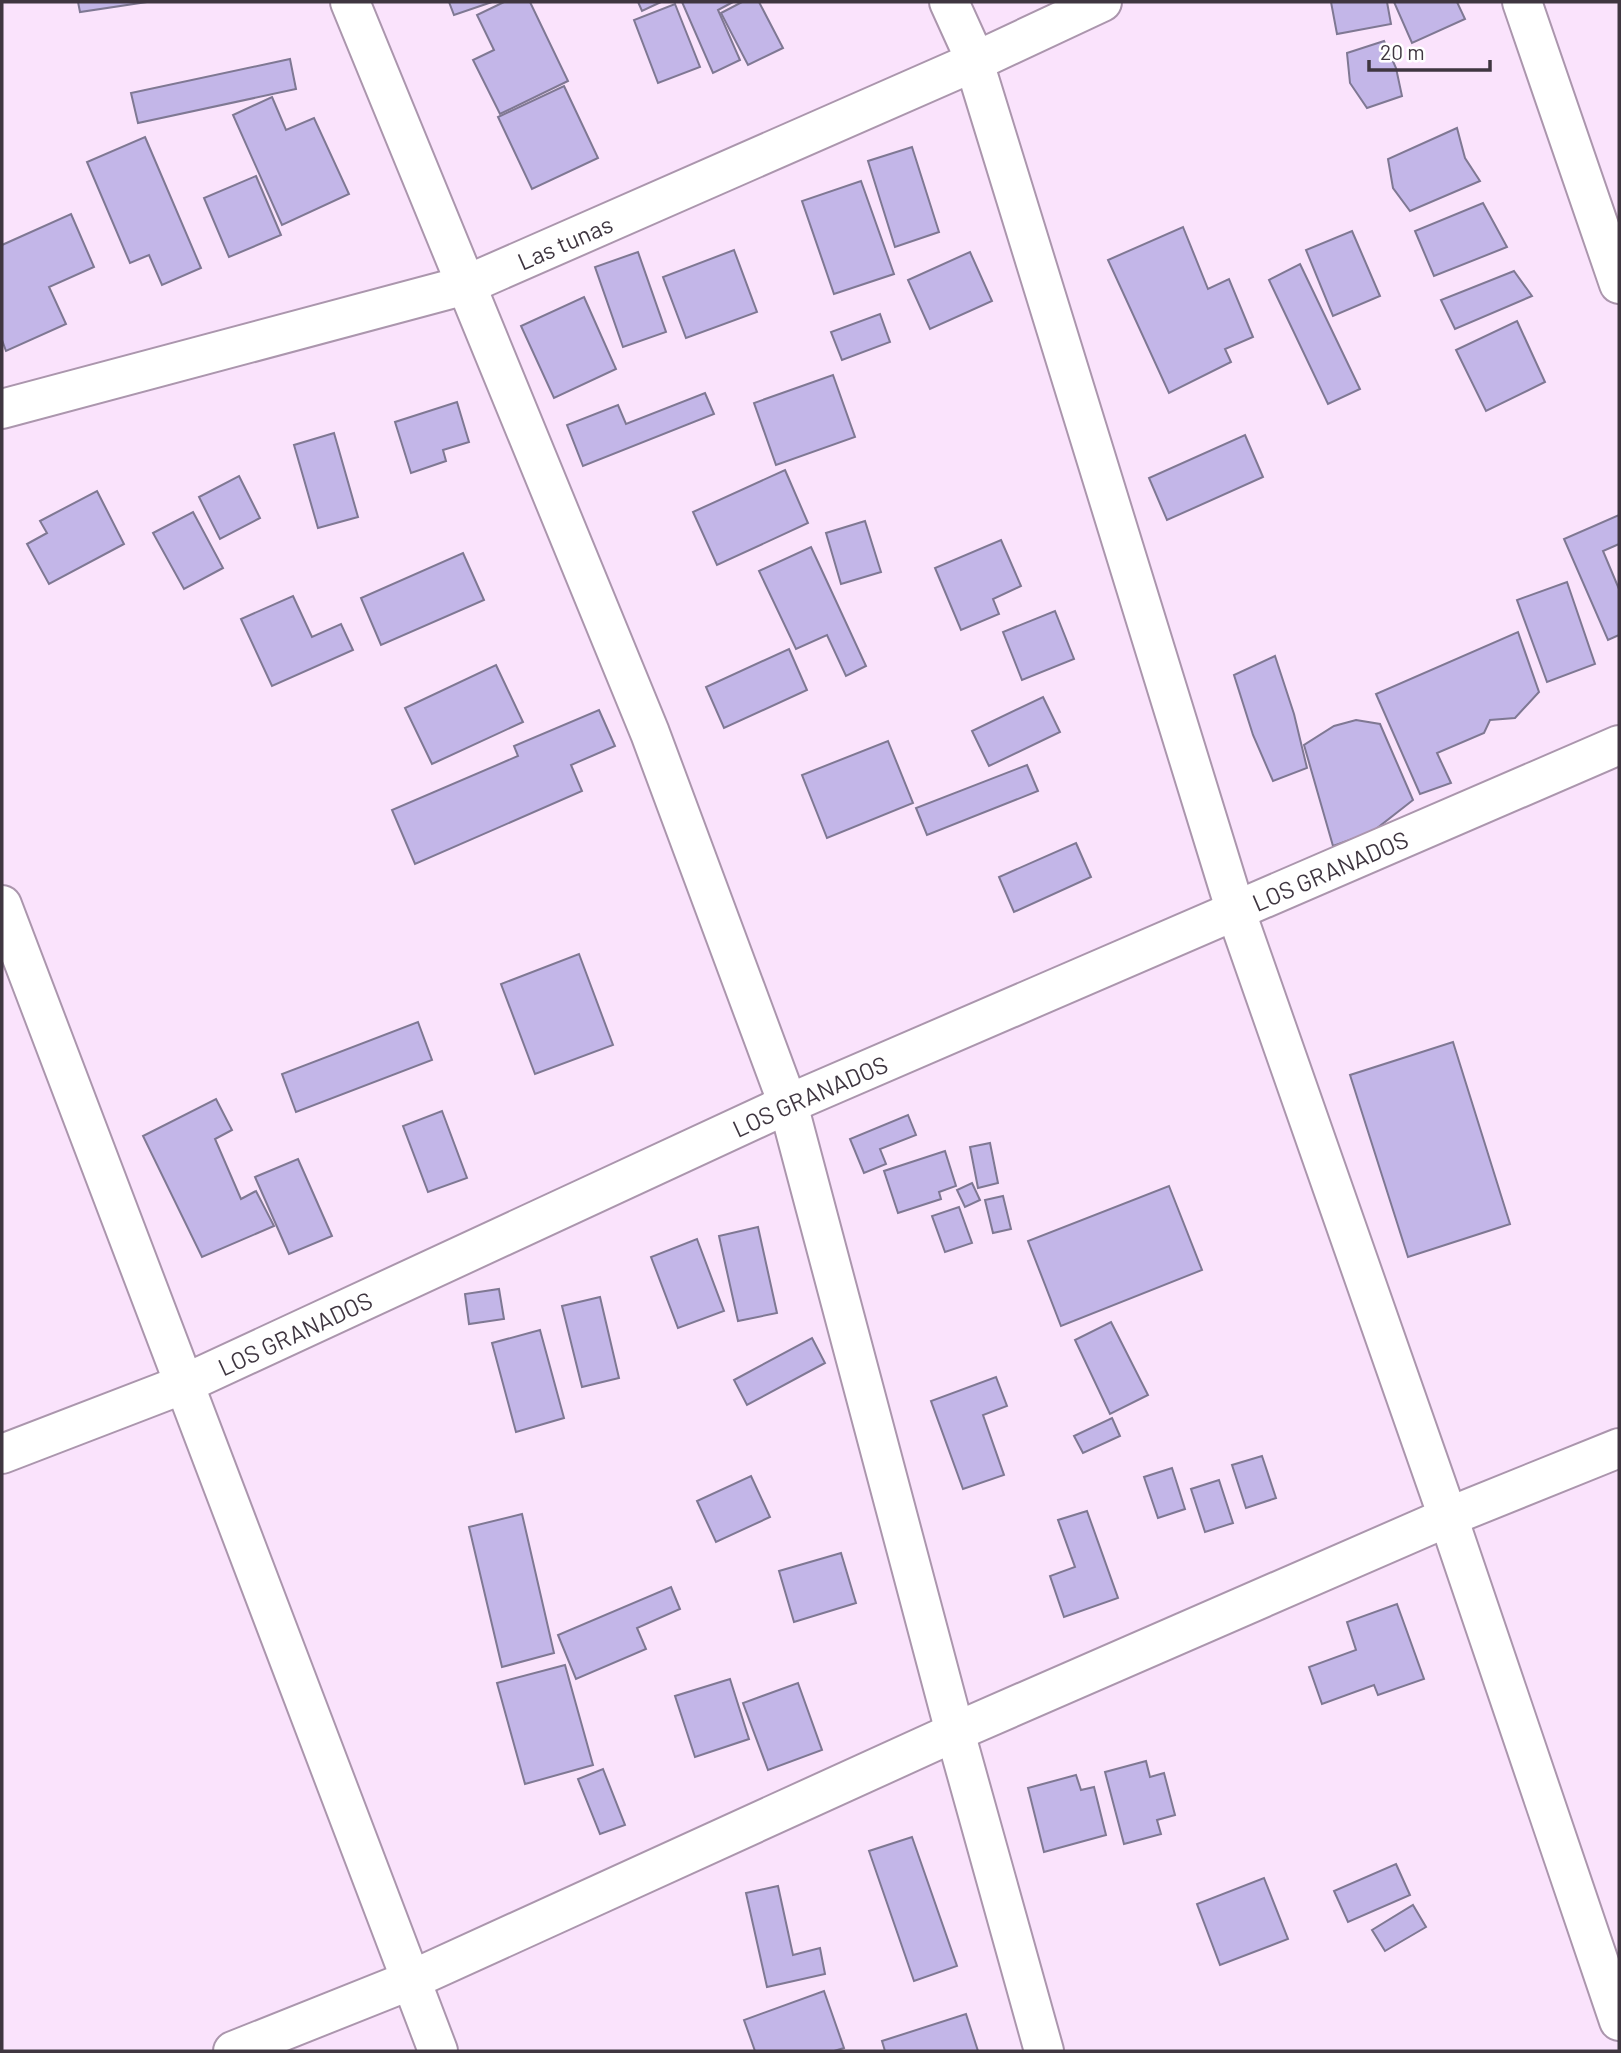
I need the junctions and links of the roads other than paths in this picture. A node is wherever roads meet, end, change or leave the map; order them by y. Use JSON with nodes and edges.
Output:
{"nodes":[{"id":1,"x":350,"y":2,"type":"edge"},
{"id":2,"x":949,"y":2,"type":"edge"},
{"id":3,"x":1102,"y":2,"type":"edge"},
{"id":4,"x":1522,"y":2,"type":"edge"},
{"id":5,"x":974,"y":62,"type":"junction"},
{"id":6,"x":467,"y":285,"type":"junction"},
{"id":7,"x":1619,"y":285,"type":"edge"},
{"id":8,"x":2,"y":409,"type":"edge"},
{"id":9,"x":1619,"y":745,"type":"edge"},
{"id":10,"x":2,"y":905,"type":"edge"},
{"id":11,"x":1236,"y":912,"type":"junction"},
{"id":12,"x":788,"y":1104,"type":"junction"},
{"id":13,"x":184,"y":1384,"type":"junction"},
{"id":14,"x":1619,"y":1448,"type":"edge"},
{"id":15,"x":2,"y":1454,"type":"edge"},
{"id":16,"x":1448,"y":1517,"type":"junction"},
{"id":17,"x":955,"y":1732,"type":"junction"},
{"id":18,"x":411,"y":1980,"type":"junction"},
{"id":19,"x":1619,"y":2021,"type":"edge"},
{"id":20,"x":233,"y":2051,"type":"edge"},
{"id":21,"x":438,"y":2051,"type":"edge"},
{"id":22,"x":1044,"y":2051,"type":"edge"}],
"edges":[{"from":1,"to":6,"type":"street"},
{"from":2,"to":5,"type":"street"},
{"from":3,"to":5,"type":"street","name":"Las tunas"},
{"from":4,"to":7,"type":"street"},
{"from":5,"to":6,"type":"street","name":"Las tunas"},
{"from":5,"to":11,"type":"street"},
{"from":6,"to":8,"type":"street","name":"Las tunas"},
{"from":6,"to":12,"type":"street"},
{"from":9,"to":11,"type":"street","name":"LOS GRANADOS"},
{"from":10,"to":13,"type":"street"},
{"from":11,"to":12,"type":"street","name":"LOS GRANADOS"},
{"from":11,"to":16,"type":"street"},
{"from":12,"to":13,"type":"street","name":"LOS GRANADOS"},
{"from":12,"to":17,"type":"street"},
{"from":13,"to":15,"type":"street","name":"LOS GRANADOS"},
{"from":13,"to":18,"type":"street"},
{"from":14,"to":16,"type":"street"},
{"from":16,"to":17,"type":"street"},
{"from":16,"to":19,"type":"street"},
{"from":17,"to":18,"type":"street"},
{"from":17,"to":22,"type":"street"},
{"from":18,"to":20,"type":"street"},
{"from":18,"to":21,"type":"street"}]}
